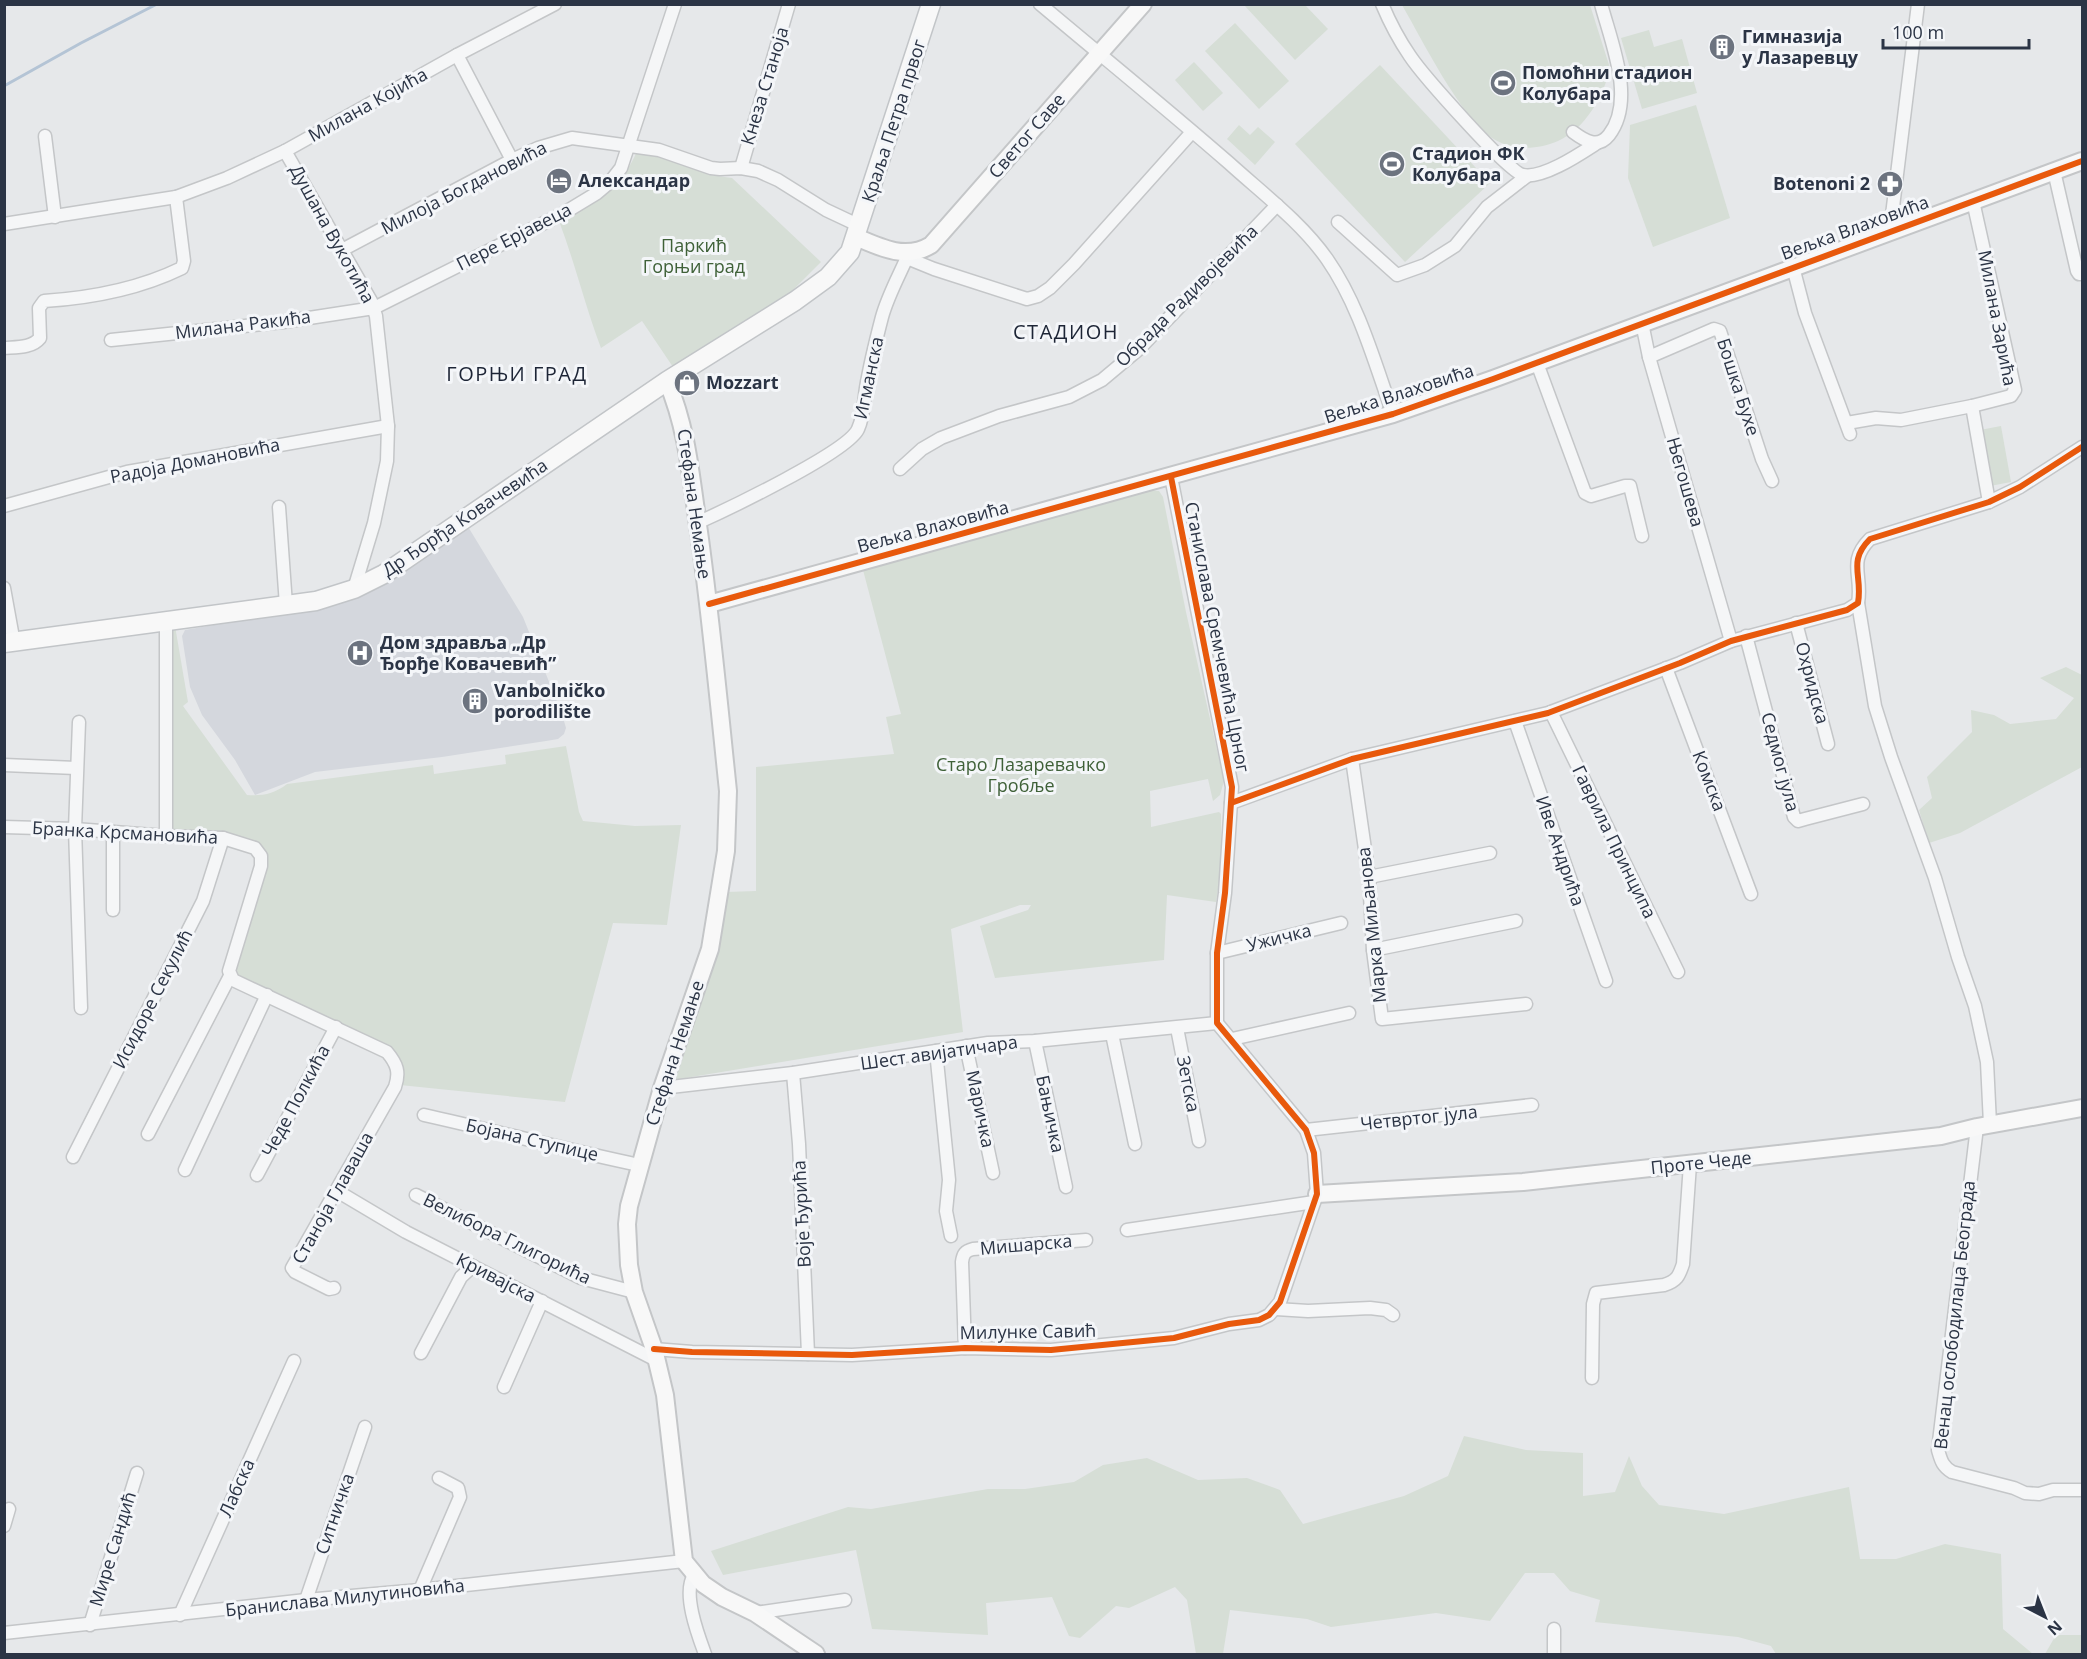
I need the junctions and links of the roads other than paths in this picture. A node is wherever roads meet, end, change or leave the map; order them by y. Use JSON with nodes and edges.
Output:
{"nodes":[{"id":1,"x":555,"y":4,"type":"edge"},
{"id":2,"x":675,"y":4,"type":"edge"},
{"id":3,"x":789,"y":4,"type":"edge"},
{"id":4,"x":931,"y":4,"type":"edge"},
{"id":5,"x":1040,"y":4,"type":"edge"},
{"id":6,"x":1143,"y":4,"type":"edge"},
{"id":7,"x":1382,"y":4,"type":"edge"},
{"id":8,"x":1601,"y":4,"type":"edge"},
{"id":9,"x":1918,"y":4,"type":"edge"},
{"id":10,"x":1100,"y":54,"type":"junction"},
{"id":11,"x":458,"y":55,"type":"junction"},
{"id":12,"x":1192,"y":132,"type":"junction"},
{"id":13,"x":1573,"y":132,"type":"dead end"},
{"id":14,"x":45,"y":136,"type":"dead end"},
{"id":15,"x":1602,"y":140,"type":"junction"},
{"id":16,"x":628,"y":147,"type":"junction"},
{"id":17,"x":285,"y":151,"type":"junction"},
{"id":18,"x":513,"y":160,"type":"junction"},
{"id":19,"x":2082,"y":161,"type":"edge"},
{"id":20,"x":741,"y":168,"type":"junction"},
{"id":21,"x":2054,"y":171,"type":"junction"},
{"id":22,"x":1527,"y":176,"type":"junction"},
{"id":23,"x":176,"y":197,"type":"junction"},
{"id":24,"x":1973,"y":201,"type":"junction"},
{"id":25,"x":1277,"y":205,"type":"junction"},
{"id":26,"x":56,"y":217,"type":"junction"},
{"id":27,"x":1338,"y":222,"type":"dead end"},
{"id":28,"x":4,"y":224,"type":"edge"},
{"id":29,"x":858,"y":231,"type":"junction"},
{"id":30,"x":1890,"y":231,"type":"junction"},
{"id":31,"x":342,"y":250,"type":"junction"},
{"id":32,"x":906,"y":254,"type":"junction"},
{"id":33,"x":1793,"y":267,"type":"junction"},
{"id":34,"x":2082,"y":274,"type":"edge"},
{"id":35,"x":374,"y":308,"type":"junction"},
{"id":36,"x":1642,"y":323,"type":"junction"},
{"id":37,"x":111,"y":340,"type":"dead end"},
{"id":38,"x":4,"y":348,"type":"edge"},
{"id":39,"x":1649,"y":357,"type":"junction"},
{"id":40,"x":1537,"y":363,"type":"junction"},
{"id":41,"x":667,"y":381,"type":"junction"},
{"id":42,"x":1972,"y":406,"type":"junction"},
{"id":43,"x":1393,"y":414,"type":"junction"},
{"id":44,"x":388,"y":426,"type":"junction"},
{"id":45,"x":2082,"y":447,"type":"edge"},
{"id":46,"x":900,"y":470,"type":"dead end"},
{"id":47,"x":1171,"y":477,"type":"junction"},
{"id":48,"x":1772,"y":481,"type":"dead end"},
{"id":49,"x":1989,"y":502,"type":"junction"},
{"id":50,"x":4,"y":506,"type":"edge"},
{"id":51,"x":279,"y":507,"type":"dead end"},
{"id":52,"x":697,"y":523,"type":"junction"},
{"id":53,"x":1642,"y":536,"type":"dead end"},
{"id":54,"x":4,"y":588,"type":"edge"},
{"id":55,"x":354,"y":589,"type":"junction"},
{"id":56,"x":1858,"y":603,"type":"junction"},
{"id":57,"x":709,"y":604,"type":"junction"},
{"id":58,"x":286,"y":605,"type":"junction"},
{"id":59,"x":166,"y":622,"type":"junction"},
{"id":60,"x":1796,"y":623,"type":"junction"},
{"id":61,"x":1746,"y":636,"type":"junction"},
{"id":62,"x":1731,"y":641,"type":"junction"},
{"id":63,"x":9,"y":643,"type":"edge"},
{"id":64,"x":1666,"y":668,"type":"junction"},
{"id":65,"x":1551,"y":712,"type":"junction"},
{"id":66,"x":1515,"y":721,"type":"junction"},
{"id":67,"x":79,"y":722,"type":"dead end"},
{"id":68,"x":1828,"y":744,"type":"dead end"},
{"id":69,"x":1352,"y":759,"type":"junction"},
{"id":70,"x":4,"y":765,"type":"edge"},
{"id":71,"x":76,"y":768,"type":"junction"},
{"id":72,"x":1231,"y":802,"type":"junction"},
{"id":73,"x":1863,"y":804,"type":"dead end"},
{"id":74,"x":4,"y":827,"type":"edge"},
{"id":75,"x":75,"y":829,"type":"junction"},
{"id":76,"x":113,"y":832,"type":"junction"},
{"id":77,"x":166,"y":836,"type":"junction"},
{"id":78,"x":223,"y":838,"type":"junction"},
{"id":79,"x":1490,"y":853,"type":"dead end"},
{"id":80,"x":1369,"y":877,"type":"junction"},
{"id":81,"x":1751,"y":894,"type":"dead end"},
{"id":82,"x":113,"y":910,"type":"dead end"},
{"id":83,"x":1516,"y":921,"type":"dead end"},
{"id":84,"x":1341,"y":923,"type":"dead end"},
{"id":85,"x":1373,"y":950,"type":"junction"},
{"id":86,"x":1217,"y":953,"type":"junction"},
{"id":87,"x":1678,"y":972,"type":"dead end"},
{"id":88,"x":230,"y":976,"type":"junction"},
{"id":89,"x":1606,"y":981,"type":"dead end"},
{"id":90,"x":267,"y":995,"type":"junction"},
{"id":91,"x":1526,"y":1004,"type":"dead end"},
{"id":92,"x":81,"y":1008,"type":"dead end"},
{"id":93,"x":1349,"y":1013,"type":"dead end"},
{"id":94,"x":1217,"y":1023,"type":"junction"},
{"id":95,"x":336,"y":1027,"type":"junction"},
{"id":96,"x":1177,"y":1028,"type":"junction"},
{"id":97,"x":1112,"y":1034,"type":"junction"},
{"id":98,"x":1232,"y":1039,"type":"junction"},
{"id":99,"x":1035,"y":1041,"type":"junction"},
{"id":100,"x":966,"y":1046,"type":"junction"},
{"id":101,"x":936,"y":1051,"type":"junction"},
{"id":102,"x":793,"y":1073,"type":"junction"},
{"id":103,"x":662,"y":1088,"type":"junction"},
{"id":104,"x":1532,"y":1105,"type":"dead end"},
{"id":105,"x":2082,"y":1108,"type":"edge"},
{"id":106,"x":424,"y":1115,"type":"dead end"},
{"id":107,"x":1984,"y":1125,"type":"junction"},
{"id":108,"x":1306,"y":1130,"type":"junction"},
{"id":109,"x":148,"y":1134,"type":"dead end"},
{"id":110,"x":1199,"y":1141,"type":"dead end"},
{"id":111,"x":1135,"y":1144,"type":"dead end"},
{"id":112,"x":73,"y":1157,"type":"dead end"},
{"id":113,"x":1690,"y":1164,"type":"junction"},
{"id":114,"x":639,"y":1165,"type":"junction"},
{"id":115,"x":185,"y":1170,"type":"dead end"},
{"id":116,"x":993,"y":1173,"type":"dead end"},
{"id":117,"x":257,"y":1175,"type":"dead end"},
{"id":118,"x":1066,"y":1187,"type":"dead end"},
{"id":119,"x":337,"y":1191,"type":"junction"},
{"id":120,"x":416,"y":1195,"type":"dead end"},
{"id":121,"x":1316,"y":1198,"type":"junction"},
{"id":122,"x":1127,"y":1230,"type":"dead end"},
{"id":123,"x":951,"y":1236,"type":"dead end"},
{"id":124,"x":1086,"y":1240,"type":"dead end"},
{"id":125,"x":473,"y":1266,"type":"junction"},
{"id":126,"x":334,"y":1288,"type":"dead end"},
{"id":127,"x":633,"y":1292,"type":"junction"},
{"id":128,"x":542,"y":1301,"type":"junction"},
{"id":129,"x":1276,"y":1309,"type":"junction"},
{"id":130,"x":1393,"y":1315,"type":"dead end"},
{"id":131,"x":965,"y":1348,"type":"junction"},
{"id":132,"x":421,"y":1353,"type":"dead end"},
{"id":133,"x":808,"y":1354,"type":"junction"},
{"id":134,"x":656,"y":1355,"type":"junction"},
{"id":135,"x":294,"y":1361,"type":"dead end"},
{"id":136,"x":1592,"y":1378,"type":"dead end"},
{"id":137,"x":504,"y":1388,"type":"dead end"},
{"id":138,"x":365,"y":1427,"type":"dead end"},
{"id":139,"x":137,"y":1473,"type":"dead end"},
{"id":140,"x":439,"y":1478,"type":"dead end"},
{"id":141,"x":2082,"y":1490,"type":"edge"},
{"id":142,"x":9,"y":1509,"type":"dead end"},
{"id":143,"x":4,"y":1526,"type":"edge"},
{"id":144,"x":689,"y":1568,"type":"junction"},
{"id":145,"x":420,"y":1590,"type":"junction"},
{"id":146,"x":306,"y":1600,"type":"junction"},
{"id":147,"x":845,"y":1600,"type":"dead end"},
{"id":148,"x":755,"y":1613,"type":"junction"},
{"id":149,"x":180,"y":1615,"type":"junction"},
{"id":150,"x":90,"y":1625,"type":"junction"},
{"id":151,"x":1554,"y":1629,"type":"dead end"},
{"id":152,"x":4,"y":1633,"type":"edge"},
{"id":153,"x":705,"y":1654,"type":"edge"},
{"id":154,"x":816,"y":1654,"type":"edge"},
{"id":155,"x":1554,"y":1654,"type":"edge"}],
"edges":[{"from":1,"to":11,"type":"street","name":"Милана Којића"},
{"from":2,"to":16,"type":"street","name":"Пере Ерјавеца"},
{"from":3,"to":20,"type":"street","name":"Кнеза Станоја"},
{"from":4,"to":29,"type":"main road","name":"Краља Петра првог"},
{"from":5,"to":10,"type":"street"},
{"from":6,"to":10,"type":"street","name":"Светог Саве"},
{"from":7,"to":22,"type":"street"},
{"from":8,"to":15,"type":"street"},
{"from":9,"to":30,"type":"street"},
{"from":10,"to":12,"type":"street"},
{"from":10,"to":32,"type":"street","name":"Светог Саве"},
{"from":11,"to":17,"type":"street","name":"Милана Којића"},
{"from":11,"to":18,"type":"street"},
{"from":12,"to":25,"type":"street"},
{"from":12,"to":32,"type":"street"},
{"from":13,"to":15,"type":"street"},
{"from":14,"to":26,"type":"street"},
{"from":15,"to":22,"type":"street"},
{"from":16,"to":18,"type":"street","name":"Милоја Богдановића"},
{"from":16,"to":20,"type":"street","name":"Милоја Богдановића"},
{"from":16,"to":35,"type":"street","name":"Пере Ерјавеца"},
{"from":17,"to":23,"type":"street","name":"Милана Којића"},
{"from":17,"to":31,"type":"street","name":"Душана Вукотића"},
{"from":18,"to":31,"type":"street","name":"Милоја Богдановића"},
{"from":19,"to":21,"type":"street","name":"Вељка Влаховића"},
{"from":20,"to":29,"type":"street","name":"Милоја Богдановића"},
{"from":21,"to":24,"type":"street","name":"Вељка Влаховића"},
{"from":21,"to":34,"type":"street"},
{"from":22,"to":27,"type":"street"},
{"from":23,"to":26,"type":"street","name":"Милана Којића"},
{"from":23,"to":38,"type":"street"},
{"from":24,"to":30,"type":"street","name":"Вељка Влаховића"},
{"from":24,"to":42,"type":"street","name":"Милана Зарића"},
{"from":25,"to":43,"type":"street"},
{"from":25,"to":46,"type":"street","name":"Обрада Радивојевића"},
{"from":26,"to":28,"type":"street","name":"Милана Којића"},
{"from":29,"to":32,"type":"street"},
{"from":29,"to":41,"type":"main road","name":"Др Ђорђа Ковачевића"},
{"from":30,"to":33,"type":"street","name":"Вељка Влаховића"},
{"from":31,"to":35,"type":"street","name":"Душана Вукотића"},
{"from":32,"to":52,"type":"street","name":"Игманска"},
{"from":33,"to":36,"type":"street","name":"Вељка Влаховића"},
{"from":33,"to":42,"type":"street"},
{"from":35,"to":37,"type":"street","name":"Милана Ракића"},
{"from":35,"to":44,"type":"street","name":"Душана Вукотића"},
{"from":36,"to":39,"type":"street","name":"Његошева"},
{"from":36,"to":40,"type":"street","name":"Вељка Влаховића"},
{"from":39,"to":48,"type":"street","name":"Бошка Бухе"},
{"from":39,"to":62,"type":"street","name":"Његошева"},
{"from":40,"to":43,"type":"street","name":"Вељка Влаховића"},
{"from":40,"to":53,"type":"street"},
{"from":41,"to":52,"type":"street","name":"Стефана Немање"},
{"from":41,"to":55,"type":"main road","name":"Др Ђорђа Ковачевића"},
{"from":42,"to":49,"type":"street"},
{"from":43,"to":47,"type":"street","name":"Вељка Влаховића"},
{"from":44,"to":50,"type":"street","name":"Радоја Домановића"},
{"from":44,"to":55,"type":"street","name":"Душана Вукотића"},
{"from":45,"to":49,"type":"street"},
{"from":47,"to":57,"type":"street","name":"Вељка Влаховића"},
{"from":47,"to":72,"type":"street","name":"Станислава Сремчевића Црног"},
{"from":49,"to":56,"type":"street"},
{"from":51,"to":58,"type":"street"},
{"from":52,"to":57,"type":"street","name":"Стефана Немање"},
{"from":54,"to":63,"type":"street"},
{"from":55,"to":58,"type":"main road","name":"Др Ђорђа Ковачевића"},
{"from":56,"to":60,"type":"street","name":"Станислава Сремчевића Црног"},
{"from":56,"to":107,"type":"street"},
{"from":57,"to":103,"type":"street","name":"Стефана Немање"},
{"from":58,"to":59,"type":"main road","name":"Др Ђорђа Ковачевића"},
{"from":59,"to":63,"type":"main road","name":"Др Ђорђа Ковачевића"},
{"from":59,"to":77,"type":"street"},
{"from":60,"to":61,"type":"street","name":"Станислава Сремчевића Црног"},
{"from":60,"to":68,"type":"street","name":"Охридска"},
{"from":61,"to":62,"type":"street","name":"Станислава Сремчевића Црног"},
{"from":61,"to":73,"type":"street","name":"Седмог јула"},
{"from":62,"to":64,"type":"street","name":"Станислава Сремчевића Црног"},
{"from":64,"to":65,"type":"street","name":"Станислава Сремчевића Црног"},
{"from":64,"to":81,"type":"street","name":"Комска"},
{"from":65,"to":66,"type":"street","name":"Станислава Сремчевића Црног"},
{"from":65,"to":87,"type":"street","name":"Гаврила Принципа"},
{"from":66,"to":69,"type":"street","name":"Станислава Сремчевића Црног"},
{"from":66,"to":89,"type":"street","name":"Иве Андрића"},
{"from":67,"to":71,"type":"street"},
{"from":69,"to":72,"type":"street","name":"Станислава Сремчевића Црног"},
{"from":69,"to":80,"type":"street","name":"Марка Миљанова"},
{"from":70,"to":71,"type":"street"},
{"from":71,"to":75,"type":"street"},
{"from":72,"to":86,"type":"street","name":"Станислава Сремчевића Црног"},
{"from":74,"to":75,"type":"street","name":"Бранка Крсмановића"},
{"from":75,"to":76,"type":"street","name":"Бранка Крсмановића"},
{"from":75,"to":92,"type":"street"},
{"from":76,"to":77,"type":"street","name":"Бранка Крсмановића"},
{"from":76,"to":82,"type":"street"},
{"from":77,"to":78,"type":"street","name":"Бранка Крсмановића"},
{"from":78,"to":88,"type":"street","name":"Бранка Крсмановића"},
{"from":78,"to":112,"type":"street","name":"Исидоре Секулић"},
{"from":79,"to":80,"type":"street"},
{"from":80,"to":85,"type":"street","name":"Марка Миљанова"},
{"from":83,"to":85,"type":"street"},
{"from":84,"to":86,"type":"street","name":"Ужичка"},
{"from":85,"to":91,"type":"street","name":"Марка Миљанова"},
{"from":86,"to":94,"type":"street","name":"Станислава Сремчевића Црног"},
{"from":88,"to":90,"type":"street"},
{"from":88,"to":109,"type":"street"},
{"from":90,"to":95,"type":"street"},
{"from":90,"to":115,"type":"street"},
{"from":93,"to":98,"type":"street"},
{"from":94,"to":96,"type":"street","name":"Шест авијатичара"},
{"from":94,"to":98,"type":"street"},
{"from":95,"to":117,"type":"street","name":"Чеде Полкића"},
{"from":95,"to":119,"type":"street","name":"Станоја Главаша"},
{"from":96,"to":97,"type":"street","name":"Шест авијатичара"},
{"from":96,"to":110,"type":"street","name":"Зетска"},
{"from":97,"to":99,"type":"street","name":"Шест авијатичара"},
{"from":97,"to":111,"type":"street"},
{"from":98,"to":108,"type":"street"},
{"from":99,"to":100,"type":"street","name":"Шест авијатичара"},
{"from":99,"to":118,"type":"street","name":"Бањичка"},
{"from":100,"to":101,"type":"street","name":"Шест авијатичара"},
{"from":100,"to":116,"type":"street","name":"Маричка"},
{"from":101,"to":102,"type":"street","name":"Шест авијатичара"},
{"from":101,"to":123,"type":"street"},
{"from":102,"to":103,"type":"street","name":"Шест авијатичара"},
{"from":102,"to":133,"type":"street","name":"Воје Ђурића"},
{"from":103,"to":114,"type":"street","name":"Стефана Немање"},
{"from":104,"to":108,"type":"street","name":"Четвртог јула"},
{"from":105,"to":107,"type":"street","name":"Проте Чеде"},
{"from":106,"to":114,"type":"street","name":"Бојана Ступице"},
{"from":107,"to":113,"type":"street","name":"Проте Чеде"},
{"from":107,"to":141,"type":"street","name":"Венац ослободилаца Београда"},
{"from":108,"to":121,"type":"street"},
{"from":113,"to":121,"type":"street","name":"Проте Чеде"},
{"from":113,"to":136,"type":"street"},
{"from":114,"to":127,"type":"street","name":"Стефана Немање"},
{"from":119,"to":125,"type":"street","name":"Кривајска"},
{"from":119,"to":126,"type":"street","name":"Станоја Главаша"},
{"from":120,"to":127,"type":"street","name":"Велибора Глигорића"},
{"from":121,"to":122,"type":"street"},
{"from":121,"to":129,"type":"street"},
{"from":124,"to":131,"type":"street","name":"Мишарска"},
{"from":125,"to":128,"type":"street","name":"Кривајска"},
{"from":125,"to":132,"type":"street"},
{"from":127,"to":134,"type":"street","name":"Стефана Немање"},
{"from":128,"to":134,"type":"street","name":"Кривајска"},
{"from":128,"to":137,"type":"street"},
{"from":129,"to":130,"type":"street"},
{"from":129,"to":131,"type":"street","name":"Милунке Савић"},
{"from":131,"to":133,"type":"street","name":"Милунке Савић"},
{"from":133,"to":134,"type":"street","name":"Милунке Савић"},
{"from":134,"to":144,"type":"street","name":"Стефана Немање"},
{"from":135,"to":149,"type":"street","name":"Лабска"},
{"from":138,"to":146,"type":"street","name":"Ситничка"},
{"from":139,"to":150,"type":"street","name":"Мире Сандић"},
{"from":140,"to":145,"type":"street"},
{"from":142,"to":143,"type":"street"},
{"from":144,"to":145,"type":"street","name":"Бранислава Милутиновића"},
{"from":144,"to":148,"type":"street"},
{"from":144,"to":153,"type":"street"},
{"from":145,"to":146,"type":"street","name":"Бранислава Милутиновића"},
{"from":146,"to":149,"type":"street","name":"Бранислава Милутиновића"},
{"from":147,"to":148,"type":"street"},
{"from":148,"to":154,"type":"street"},
{"from":149,"to":150,"type":"street","name":"Бранислава Милутиновића"},
{"from":150,"to":152,"type":"street","name":"Бранислава Милутиновића"},
{"from":151,"to":155,"type":"street"}]}
